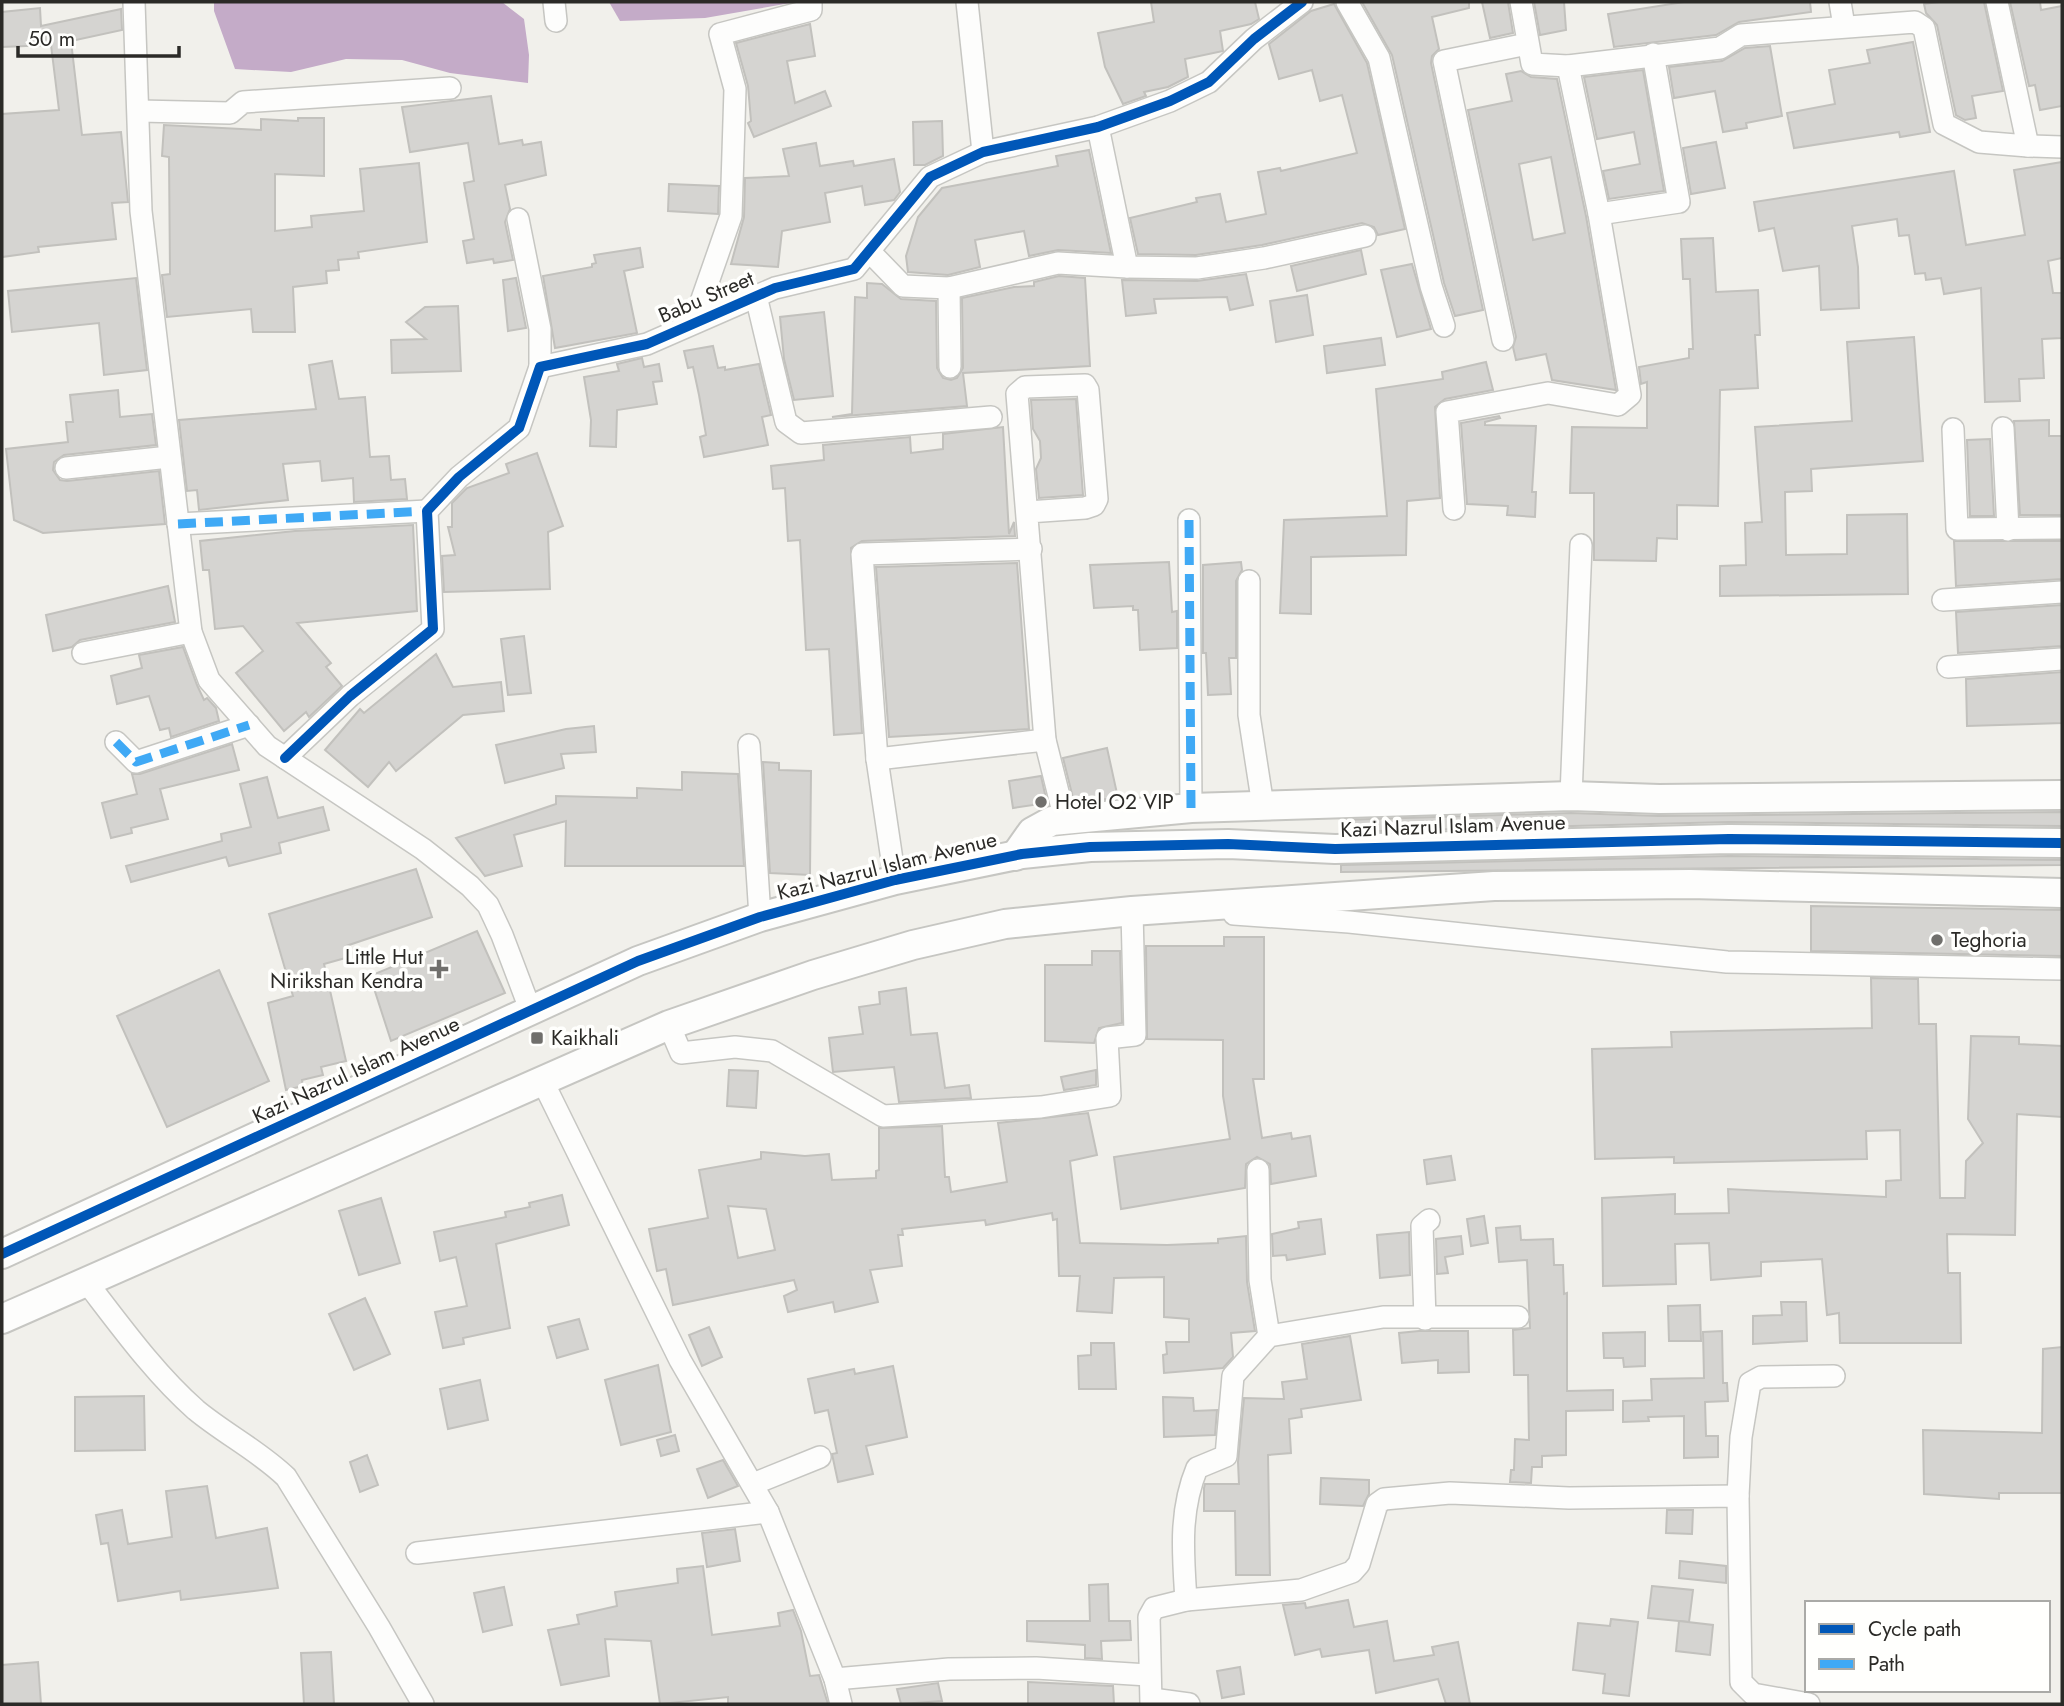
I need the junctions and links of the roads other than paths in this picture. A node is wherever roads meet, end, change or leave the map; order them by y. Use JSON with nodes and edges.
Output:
{"nodes":[{"id":1,"x":134,"y":2,"type":"edge"},
{"id":2,"x":811,"y":2,"type":"edge"},
{"id":3,"x":967,"y":2,"type":"edge"},
{"id":4,"x":1302,"y":2,"type":"edge"},
{"id":5,"x":1347,"y":2,"type":"edge"},
{"id":6,"x":1521,"y":2,"type":"edge"},
{"id":7,"x":1840,"y":2,"type":"edge"},
{"id":8,"x":1997,"y":2,"type":"edge"},
{"id":9,"x":1843,"y":26,"type":"junction"},
{"id":10,"x":1527,"y":44,"type":"junction"},
{"id":11,"x":1653,"y":54,"type":"junction"},
{"id":12,"x":1568,"y":66,"type":"junction"},
{"id":13,"x":450,"y":88,"type":"dead end"},
{"id":14,"x":139,"y":111,"type":"junction"},
{"id":15,"x":1098,"y":127,"type":"junction"},
{"id":16,"x":2028,"y":146,"type":"junction"},
{"id":17,"x":2062,"y":147,"type":"edge"},
{"id":18,"x":983,"y":152,"type":"junction"},
{"id":19,"x":1599,"y":214,"type":"junction"},
{"id":20,"x":518,"y":219,"type":"dead end"},
{"id":21,"x":1366,"y":236,"type":"dead end"},
{"id":22,"x":869,"y":251,"type":"junction"},
{"id":23,"x":1127,"y":267,"type":"junction"},
{"id":24,"x":949,"y":288,"type":"junction"},
{"id":25,"x":756,"y":296,"type":"junction"},
{"id":26,"x":695,"y":322,"type":"junction"},
{"id":27,"x":1444,"y":326,"type":"dead end"},
{"id":28,"x":1503,"y":340,"type":"dead end"},
{"id":29,"x":540,"y":367,"type":"junction"},
{"id":30,"x":950,"y":367,"type":"dead end"},
{"id":31,"x":991,"y":417,"type":"dead end"},
{"id":32,"x":2003,"y":428,"type":"dead end"},
{"id":33,"x":1953,"y":429,"type":"dead end"},
{"id":34,"x":170,"y":457,"type":"junction"},
{"id":35,"x":66,"y":468,"type":"dead end"},
{"id":36,"x":1454,"y":509,"type":"dead end"},
{"id":37,"x":427,"y":511,"type":"junction"},
{"id":38,"x":1028,"y":512,"type":"junction"},
{"id":39,"x":1189,"y":520,"type":"dead end"},
{"id":40,"x":178,"y":524,"type":"junction"},
{"id":41,"x":2062,"y":528,"type":"edge"},
{"id":42,"x":2008,"y":530,"type":"junction"},
{"id":43,"x":1581,"y":545,"type":"dead end"},
{"id":44,"x":1031,"y":548,"type":"junction"},
{"id":45,"x":1250,"y":581,"type":"dead end"},
{"id":46,"x":2062,"y":592,"type":"edge"},
{"id":47,"x":1942,"y":600,"type":"dead end"},
{"id":48,"x":191,"y":632,"type":"junction"},
{"id":49,"x":83,"y":653,"type":"dead end"},
{"id":50,"x":2062,"y":659,"type":"edge"},
{"id":51,"x":1948,"y":667,"type":"dead end"},
{"id":52,"x":249,"y":725,"type":"junction"},
{"id":53,"x":1045,"y":740,"type":"junction"},
{"id":54,"x":116,"y":742,"type":"dead end"},
{"id":55,"x":749,"y":745,"type":"dead end"},
{"id":56,"x":285,"y":758,"type":"junction"},
{"id":57,"x":877,"y":759,"type":"junction"},
{"id":58,"x":2062,"y":795,"type":"edge"},
{"id":59,"x":1570,"y":796,"type":"junction"},
{"id":60,"x":1264,"y":806,"type":"junction"},
{"id":61,"x":1191,"y":808,"type":"junction"},
{"id":62,"x":1065,"y":820,"type":"junction"},
{"id":63,"x":1549,"y":842,"type":"junction"},
{"id":64,"x":2062,"y":843,"type":"edge"},
{"id":65,"x":1015,"y":856,"type":"junction"},
{"id":66,"x":895,"y":880,"type":"junction"},
{"id":67,"x":1551,"y":884,"type":"junction"},
{"id":68,"x":2062,"y":893,"type":"edge"},
{"id":69,"x":1145,"y":910,"type":"junction"},
{"id":70,"x":760,"y":917,"type":"junction"},
{"id":71,"x":2062,"y":969,"type":"edge"},
{"id":72,"x":530,"y":1009,"type":"junction"},
{"id":73,"x":669,"y":1025,"type":"junction"},
{"id":74,"x":542,"y":1080,"type":"junction"},
{"id":75,"x":1258,"y":1170,"type":"dead end"},
{"id":76,"x":1429,"y":1220,"type":"dead end"},
{"id":77,"x":2,"y":1254,"type":"edge"},
{"id":78,"x":85,"y":1280,"type":"junction"},
{"id":79,"x":1518,"y":1317,"type":"dead end"},
{"id":80,"x":2,"y":1319,"type":"edge"},
{"id":81,"x":1424,"y":1319,"type":"junction"},
{"id":82,"x":1269,"y":1336,"type":"junction"},
{"id":83,"x":1833,"y":1376,"type":"dead end"},
{"id":84,"x":820,"y":1457,"type":"dead end"},
{"id":85,"x":753,"y":1483,"type":"junction"},
{"id":86,"x":1738,"y":1496,"type":"junction"},
{"id":87,"x":768,"y":1511,"type":"junction"},
{"id":88,"x":417,"y":1553,"type":"dead end"},
{"id":89,"x":1186,"y":1600,"type":"junction"},
{"id":90,"x":1149,"y":1675,"type":"junction"},
{"id":91,"x":835,"y":1679,"type":"junction"},
{"id":92,"x":1152,"y":1702,"type":"edge"},
{"id":93,"x":423,"y":1704,"type":"edge"},
{"id":94,"x":841,"y":1704,"type":"edge"},
{"id":95,"x":1189,"y":1704,"type":"edge"},
{"id":96,"x":1809,"y":1704,"type":"edge"}],
"edges":[{"from":1,"to":14,"type":"street"},
{"from":2,"to":26,"type":"street"},
{"from":3,"to":18,"type":"street"},
{"from":4,"to":15,"type":"street","name":"Babu Street"},
{"from":5,"to":27,"type":"street"},
{"from":6,"to":10,"type":"street"},
{"from":7,"to":9,"type":"street"},
{"from":8,"to":16,"type":"street"},
{"from":9,"to":11,"type":"street"},
{"from":9,"to":16,"type":"street"},
{"from":10,"to":12,"type":"street"},
{"from":10,"to":28,"type":"street"},
{"from":11,"to":12,"type":"street"},
{"from":11,"to":19,"type":"street"},
{"from":12,"to":19,"type":"street"},
{"from":13,"to":14,"type":"street"},
{"from":14,"to":34,"type":"street"},
{"from":15,"to":18,"type":"street","name":"Babu Street"},
{"from":15,"to":23,"type":"street"},
{"from":16,"to":17,"type":"street"},
{"from":18,"to":22,"type":"street","name":"Babu Street"},
{"from":19,"to":36,"type":"street"},
{"from":20,"to":29,"type":"street"},
{"from":21,"to":23,"type":"street"},
{"from":22,"to":24,"type":"street"},
{"from":22,"to":25,"type":"street","name":"Babu Street"},
{"from":23,"to":24,"type":"street"},
{"from":24,"to":30,"type":"street"},
{"from":25,"to":26,"type":"street","name":"Babu Street"},
{"from":25,"to":31,"type":"street"},
{"from":26,"to":29,"type":"street","name":"Babu Street"},
{"from":29,"to":37,"type":"street"},
{"from":32,"to":42,"type":"street"},
{"from":33,"to":42,"type":"street"},
{"from":34,"to":35,"type":"street"},
{"from":34,"to":40,"type":"street"},
{"from":37,"to":40,"type":"street"},
{"from":37,"to":56,"type":"street"},
{"from":38,"to":38,"type":"street"},
{"from":38,"to":44,"type":"street"},
{"from":39,"to":61,"type":"street"},
{"from":40,"to":48,"type":"street"},
{"from":41,"to":42,"type":"street"},
{"from":43,"to":59,"type":"street"},
{"from":44,"to":53,"type":"street"},
{"from":44,"to":57,"type":"street"},
{"from":45,"to":60,"type":"street"},
{"from":46,"to":47,"type":"street"},
{"from":48,"to":49,"type":"street"},
{"from":48,"to":52,"type":"street"},
{"from":50,"to":51,"type":"street"},
{"from":52,"to":54,"type":"street"},
{"from":52,"to":56,"type":"street"},
{"from":53,"to":57,"type":"street"},
{"from":53,"to":62,"type":"street"},
{"from":55,"to":70,"type":"street"},
{"from":56,"to":72,"type":"street"},
{"from":57,"to":66,"type":"street"},
{"from":58,"to":59,"type":"main road"},
{"from":59,"to":60,"type":"main road"},
{"from":60,"to":61,"type":"main road"},
{"from":61,"to":62,"type":"main road"},
{"from":62,"to":65,"type":"main road"},
{"from":63,"to":64,"type":"main road","name":"Kazi Nazrul Islam Avenue"},
{"from":63,"to":65,"type":"main road","name":"Kazi Nazrul Islam Avenue"},
{"from":63,"to":67,"type":"main road"},
{"from":65,"to":66,"type":"main road","name":"Kazi Nazrul Islam Avenue"},
{"from":66,"to":70,"type":"main road","name":"Kazi Nazrul Islam Avenue"},
{"from":67,"to":68,"type":"main road"},
{"from":67,"to":69,"type":"main road"},
{"from":69,"to":71,"type":"street"},
{"from":69,"to":73,"type":"main road"},
{"from":69,"to":73,"type":"street"},
{"from":70,"to":72,"type":"main road","name":"Kazi Nazrul Islam Avenue"},
{"from":72,"to":77,"type":"main road","name":"Kazi Nazrul Islam Avenue"},
{"from":73,"to":74,"type":"main road"},
{"from":74,"to":78,"type":"main road"},
{"from":74,"to":85,"type":"street"},
{"from":75,"to":82,"type":"street"},
{"from":76,"to":81,"type":"street"},
{"from":78,"to":80,"type":"main road"},
{"from":78,"to":93,"type":"street"},
{"from":79,"to":81,"type":"street"},
{"from":81,"to":82,"type":"street"},
{"from":82,"to":89,"type":"street"},
{"from":83,"to":86,"type":"street"},
{"from":84,"to":85,"type":"street"},
{"from":85,"to":87,"type":"street"},
{"from":86,"to":89,"type":"street"},
{"from":86,"to":96,"type":"street"},
{"from":87,"to":88,"type":"street"},
{"from":87,"to":91,"type":"street"},
{"from":89,"to":90,"type":"street"},
{"from":90,"to":91,"type":"street"},
{"from":90,"to":92,"type":"street"},
{"from":91,"to":94,"type":"street"},
{"from":92,"to":95,"type":"street"}]}
